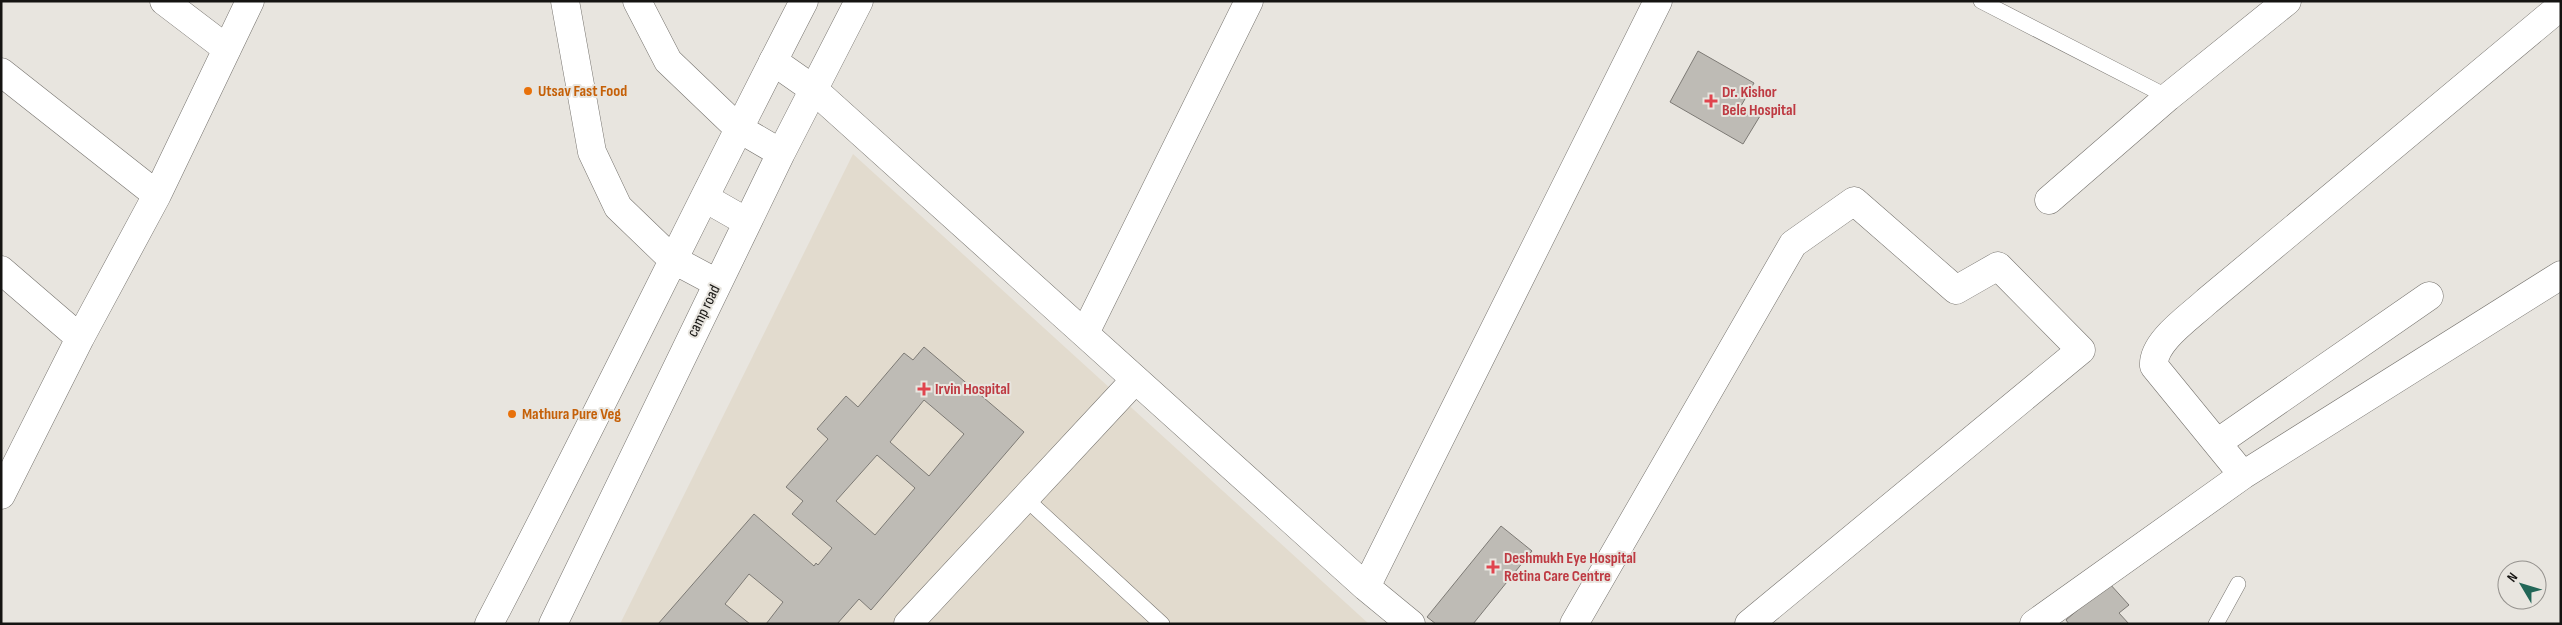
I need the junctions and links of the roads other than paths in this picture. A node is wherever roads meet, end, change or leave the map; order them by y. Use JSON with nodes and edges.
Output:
{"nodes":[{"id":1,"x":164,"y":1,"type":"edge"},
{"id":2,"x":250,"y":1,"type":"edge"},
{"id":3,"x":565,"y":1,"type":"edge"},
{"id":4,"x":637,"y":1,"type":"edge"},
{"id":5,"x":804,"y":1,"type":"edge"},
{"id":6,"x":859,"y":1,"type":"edge"},
{"id":7,"x":1249,"y":1,"type":"edge"},
{"id":8,"x":1658,"y":1,"type":"edge"},
{"id":9,"x":1981,"y":1,"type":"edge"},
{"id":10,"x":2287,"y":1,"type":"edge"},
{"id":11,"x":2561,"y":6,"type":"edge"},
{"id":12,"x":227,"y":49,"type":"junction"},
{"id":13,"x":773,"y":61,"type":"junction"},
{"id":14,"x":1,"y":72,"type":"edge"},
{"id":15,"x":813,"y":89,"type":"junction"},
{"id":16,"x":2168,"y":97,"type":"junction"},
{"id":17,"x":738,"y":128,"type":"junction"},
{"id":18,"x":780,"y":153,"type":"junction"},
{"id":19,"x":157,"y":195,"type":"junction"},
{"id":20,"x":704,"y":198,"type":"junction"},
{"id":21,"x":2050,"y":200,"type":"dead end"},
{"id":22,"x":747,"y":222,"type":"junction"},
{"id":23,"x":672,"y":259,"type":"junction"},
{"id":24,"x":1,"y":270,"type":"edge"},
{"id":25,"x":2561,"y":275,"type":"edge"},
{"id":26,"x":717,"y":283,"type":"junction"},
{"id":27,"x":2429,"y":296,"type":"dead end"},
{"id":28,"x":2549,"y":297,"type":"edge"},
{"id":29,"x":1084,"y":333,"type":"junction"},
{"id":30,"x":80,"y":338,"type":"junction"},
{"id":31,"x":1135,"y":380,"type":"junction"},
{"id":32,"x":2217,"y":443,"type":"junction"},
{"id":33,"x":2243,"y":475,"type":"junction"},
{"id":34,"x":5,"y":477,"type":"edge"},
{"id":35,"x":1025,"y":498,"type":"junction"},
{"id":36,"x":2238,"y":584,"type":"dead end"},
{"id":37,"x":1366,"y":586,"type":"junction"},
{"id":38,"x":489,"y":624,"type":"edge"},
{"id":39,"x":553,"y":624,"type":"edge"},
{"id":40,"x":908,"y":624,"type":"edge"},
{"id":41,"x":1162,"y":624,"type":"edge"},
{"id":42,"x":1411,"y":624,"type":"edge"},
{"id":43,"x":1574,"y":624,"type":"edge"},
{"id":44,"x":1748,"y":624,"type":"edge"},
{"id":45,"x":2034,"y":624,"type":"edge"},
{"id":46,"x":2216,"y":624,"type":"edge"}],
"edges":[{"from":1,"to":12,"type":"street"},
{"from":2,"to":12,"type":"street"},
{"from":3,"to":23,"type":"street"},
{"from":4,"to":17,"type":"street"},
{"from":5,"to":13,"type":"street"},
{"from":6,"to":15,"type":"street","name":"camp road"},
{"from":7,"to":29,"type":"street"},
{"from":8,"to":37,"type":"street"},
{"from":9,"to":16,"type":"lane"},
{"from":10,"to":16,"type":"street"},
{"from":11,"to":32,"type":"street"},
{"from":12,"to":19,"type":"street"},
{"from":13,"to":15,"type":"street"},
{"from":13,"to":17,"type":"street"},
{"from":14,"to":19,"type":"street"},
{"from":15,"to":18,"type":"street","name":"camp road"},
{"from":15,"to":29,"type":"street"},
{"from":16,"to":21,"type":"street"},
{"from":17,"to":18,"type":"street"},
{"from":17,"to":20,"type":"street"},
{"from":18,"to":22,"type":"street","name":"camp road"},
{"from":19,"to":30,"type":"street"},
{"from":20,"to":22,"type":"street"},
{"from":20,"to":23,"type":"street"},
{"from":22,"to":26,"type":"street","name":"camp road"},
{"from":23,"to":26,"type":"street"},
{"from":23,"to":38,"type":"street"},
{"from":24,"to":30,"type":"street"},
{"from":25,"to":28,"type":"street"},
{"from":26,"to":39,"type":"street","name":"camp road"},
{"from":27,"to":32,"type":"street"},
{"from":28,"to":33,"type":"street"},
{"from":29,"to":31,"type":"street"},
{"from":30,"to":34,"type":"street"},
{"from":31,"to":35,"type":"street"},
{"from":31,"to":37,"type":"street"},
{"from":32,"to":33,"type":"street"},
{"from":33,"to":45,"type":"street"},
{"from":35,"to":40,"type":"street"},
{"from":35,"to":41,"type":"lane"},
{"from":36,"to":46,"type":"lane"},
{"from":37,"to":42,"type":"street"},
{"from":43,"to":44,"type":"street"}]}
